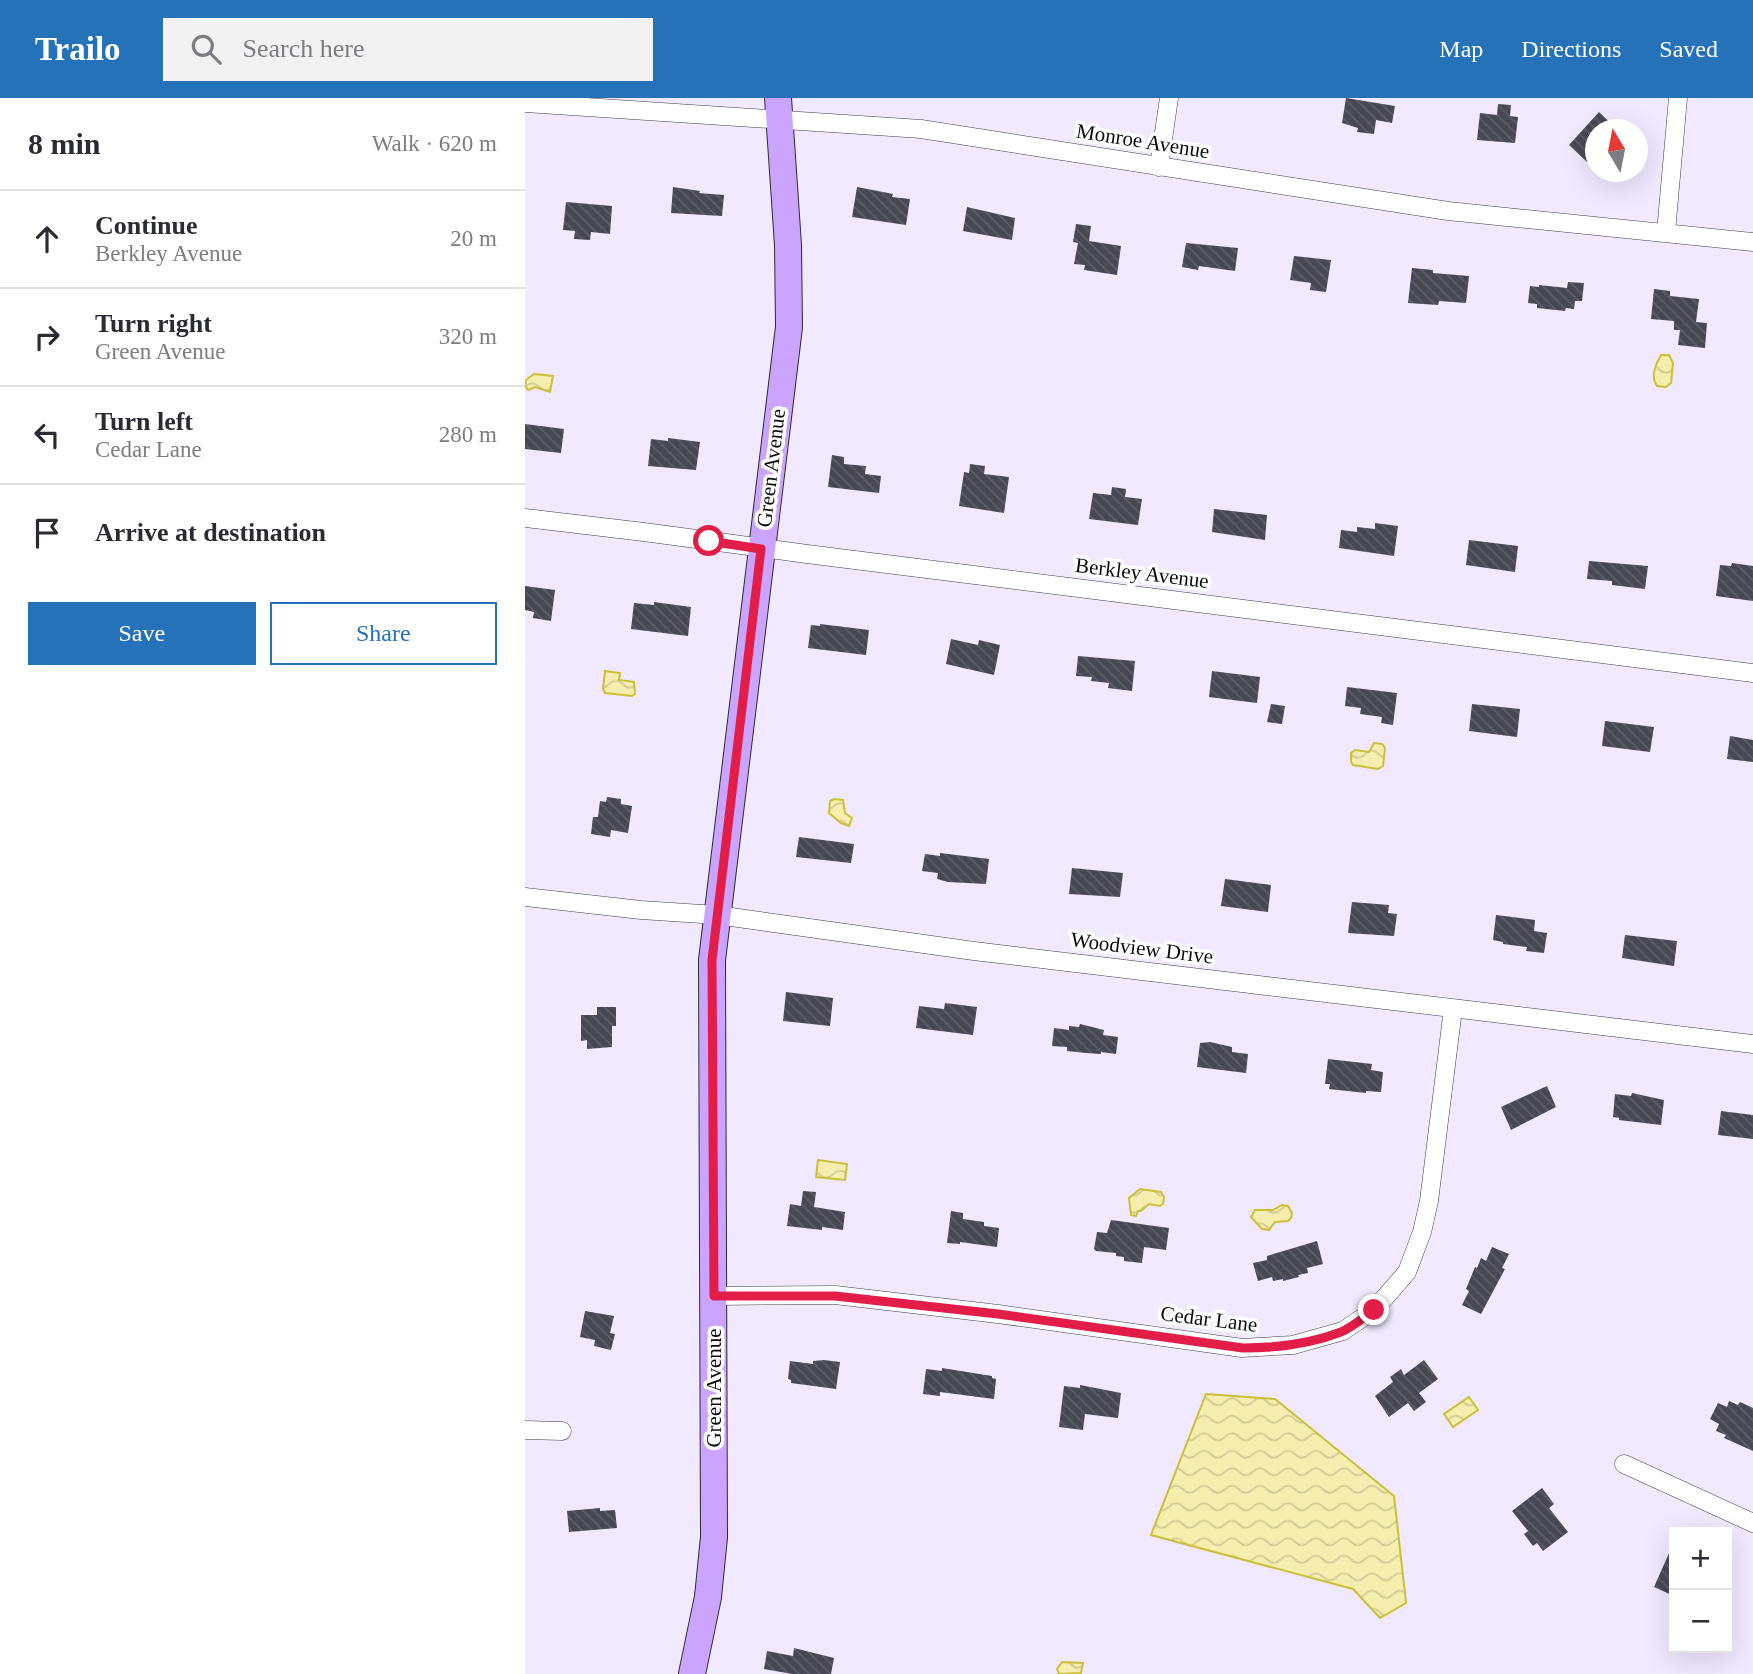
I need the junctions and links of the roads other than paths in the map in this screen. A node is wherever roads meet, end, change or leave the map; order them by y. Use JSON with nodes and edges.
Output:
{"nodes":[{"id":1,"x":1169,"y":98,"type":"edge"},
{"id":2,"x":1678,"y":98,"type":"edge"},
{"id":3,"x":525,"y":103,"type":"edge"},
{"id":4,"x":778,"y":108,"type":"edge"},
{"id":5,"x":1159,"y":167,"type":"junction"},
{"id":6,"x":1666,"y":232,"type":"junction"},
{"id":7,"x":1753,"y":242,"type":"edge"},
{"id":8,"x":525,"y":518,"type":"edge"},
{"id":9,"x":761,"y":549,"type":"junction"},
{"id":10,"x":1753,"y":673,"type":"edge"},
{"id":11,"x":525,"y":897,"type":"edge"},
{"id":12,"x":717,"y":915,"type":"junction"},
{"id":13,"x":1453,"y":1009,"type":"junction"},
{"id":14,"x":1753,"y":1044,"type":"edge"},
{"id":15,"x":714,"y":1296,"type":"junction"},
{"id":16,"x":525,"y":1430,"type":"edge"},
{"id":17,"x":562,"y":1431,"type":"dead end"},
{"id":18,"x":1624,"y":1464,"type":"dead end"},
{"id":19,"x":1753,"y":1523,"type":"edge"},
{"id":20,"x":692,"y":1674,"type":"edge"}],
"edges":[{"from":1,"to":5,"type":"street"},
{"from":2,"to":6,"type":"street"},
{"from":3,"to":4,"type":"street","name":"Monroe Avenue"},
{"from":4,"to":5,"type":"street","name":"Monroe Avenue"},
{"from":4,"to":9,"type":"street","name":"Green Avenue"},
{"from":5,"to":6,"type":"street","name":"Monroe Avenue"},
{"from":6,"to":7,"type":"street","name":"Monroe Avenue"},
{"from":8,"to":9,"type":"street","name":"Berkley Avenue"},
{"from":9,"to":10,"type":"street","name":"Berkley Avenue"},
{"from":9,"to":12,"type":"street","name":"Green Avenue"},
{"from":11,"to":12,"type":"street","name":"Woodview Drive"},
{"from":12,"to":13,"type":"street","name":"Woodview Drive"},
{"from":12,"to":15,"type":"street","name":"Green Avenue"},
{"from":13,"to":14,"type":"street","name":"Woodview Drive"},
{"from":13,"to":15,"type":"street","name":"Cedar Lane"},
{"from":15,"to":20,"type":"street","name":"Green Avenue"},
{"from":16,"to":17,"type":"street"},
{"from":18,"to":19,"type":"street"}]}
